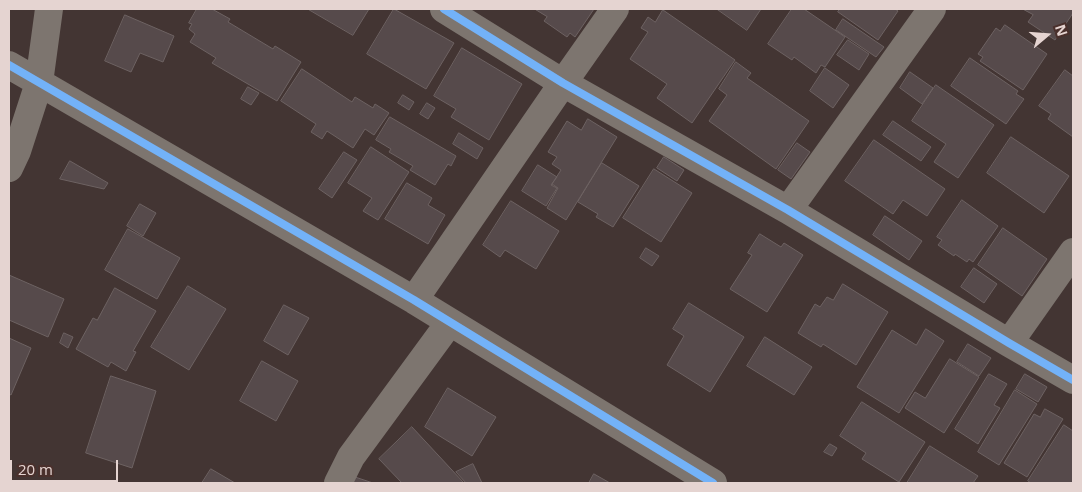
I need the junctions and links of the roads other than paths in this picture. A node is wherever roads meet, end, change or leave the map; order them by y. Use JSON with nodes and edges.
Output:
{"nodes":[{"id":1,"x":49,"y":9,"type":"edge"},
{"id":2,"x":444,"y":9,"type":"edge"},
{"id":3,"x":615,"y":9,"type":"edge"},
{"id":4,"x":932,"y":9,"type":"edge"},
{"id":5,"x":9,"y":65,"type":"edge"},
{"id":6,"x":39,"y":83,"type":"junction"},
{"id":7,"x":563,"y":83,"type":"junction"},
{"id":8,"x":9,"y":168,"type":"edge"},
{"id":9,"x":788,"y":210,"type":"junction"},
{"id":10,"x":1073,"y":252,"type":"edge"},
{"id":11,"x":414,"y":300,"type":"junction"},
{"id":12,"x":450,"y":322,"type":"junction"},
{"id":13,"x":1009,"y":343,"type":"junction"},
{"id":14,"x":1073,"y":380,"type":"edge"},
{"id":15,"x":338,"y":483,"type":"edge"},
{"id":16,"x":713,"y":483,"type":"edge"}],
"edges":[{"from":1,"to":6,"type":"street"},
{"from":2,"to":7,"type":"street"},
{"from":3,"to":7,"type":"street"},
{"from":4,"to":9,"type":"street"},
{"from":5,"to":6,"type":"street"},
{"from":6,"to":8,"type":"street"},
{"from":6,"to":11,"type":"street"},
{"from":7,"to":9,"type":"street"},
{"from":7,"to":11,"type":"street"},
{"from":9,"to":13,"type":"street"},
{"from":10,"to":13,"type":"street"},
{"from":11,"to":12,"type":"street"},
{"from":12,"to":15,"type":"street"},
{"from":12,"to":16,"type":"street"},
{"from":13,"to":14,"type":"street"}]}
